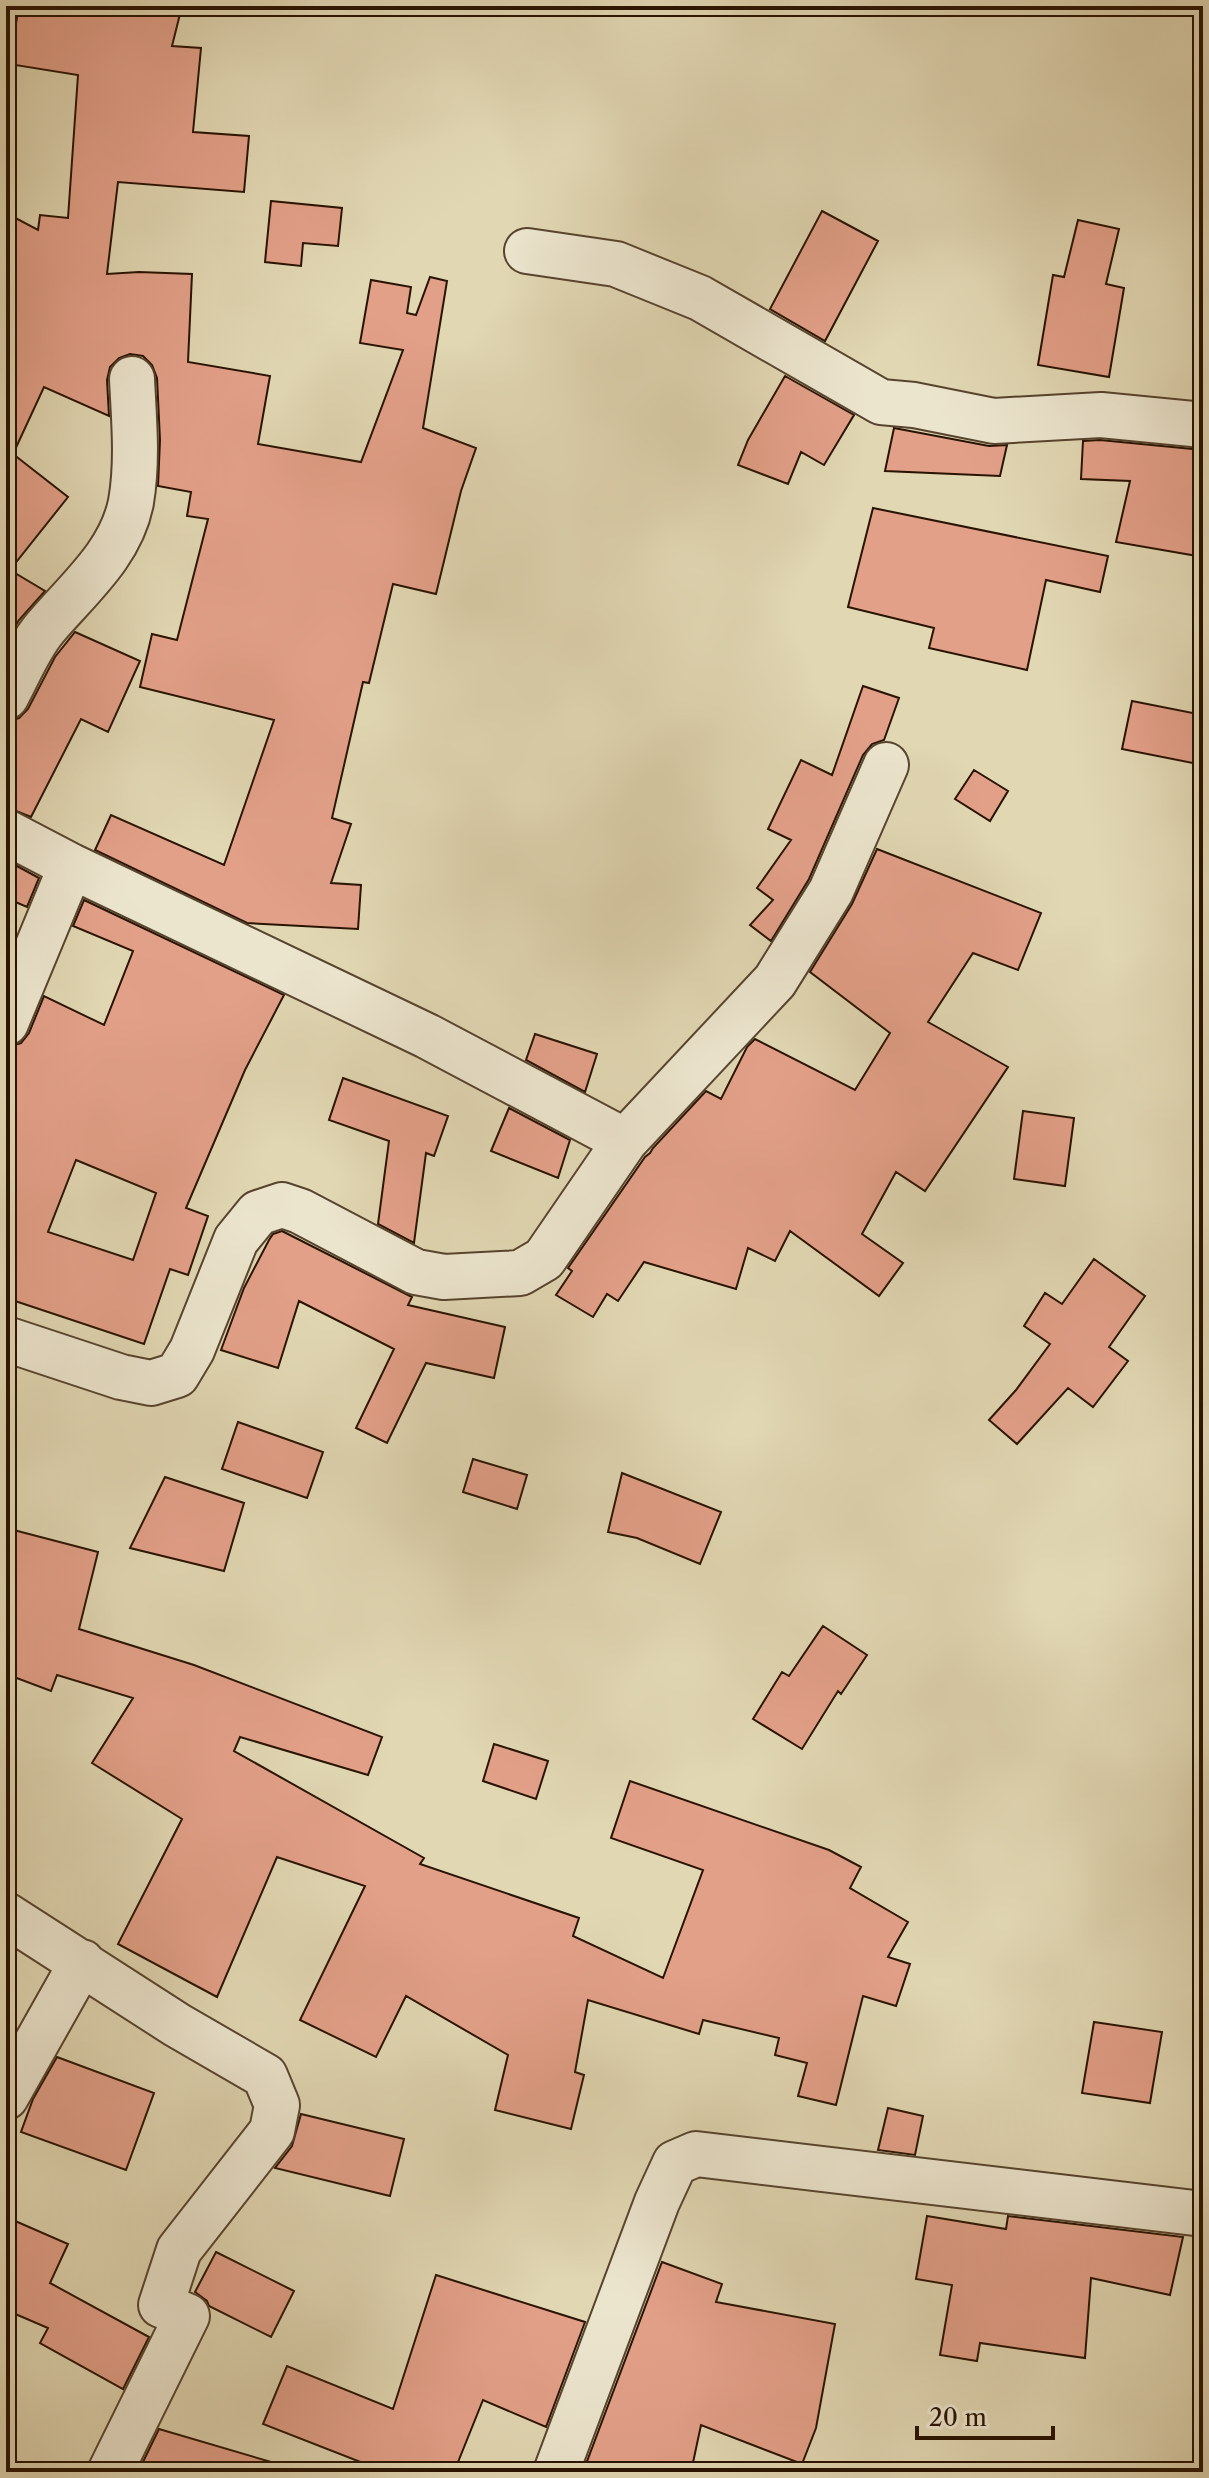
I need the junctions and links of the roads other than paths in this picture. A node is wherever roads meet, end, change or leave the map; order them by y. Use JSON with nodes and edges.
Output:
{"nodes":[{"id":1,"x":527,"y":251,"type":"dead end"},
{"id":2,"x":132,"y":379,"type":"dead end"},
{"id":3,"x":1203,"y":425,"type":"edge"},
{"id":4,"x":6,"y":697,"type":"edge"},
{"id":5,"x":886,"y":765,"type":"dead end"},
{"id":6,"x":6,"y":832,"type":"edge"},
{"id":7,"x":71,"y":866,"type":"junction"},
{"id":8,"x":6,"y":1023,"type":"edge"},
{"id":9,"x":625,"y":1141,"type":"junction"},
{"id":10,"x":6,"y":1339,"type":"edge"},
{"id":11,"x":6,"y":1915,"type":"edge"},
{"id":12,"x":82,"y":1962,"type":"junction"},
{"id":13,"x":6,"y":2097,"type":"edge"},
{"id":14,"x":1203,"y":2214,"type":"edge"},
{"id":15,"x":110,"y":2472,"type":"edge"},
{"id":16,"x":556,"y":2472,"type":"edge"}],
"edges":[{"from":1,"to":3,"type":"street"},
{"from":2,"to":4,"type":"street"},
{"from":5,"to":9,"type":"street"},
{"from":6,"to":7,"type":"street"},
{"from":7,"to":8,"type":"street"},
{"from":7,"to":9,"type":"street"},
{"from":9,"to":10,"type":"street"},
{"from":11,"to":12,"type":"street"},
{"from":12,"to":13,"type":"street"},
{"from":12,"to":15,"type":"street"},
{"from":14,"to":16,"type":"street"}]}
